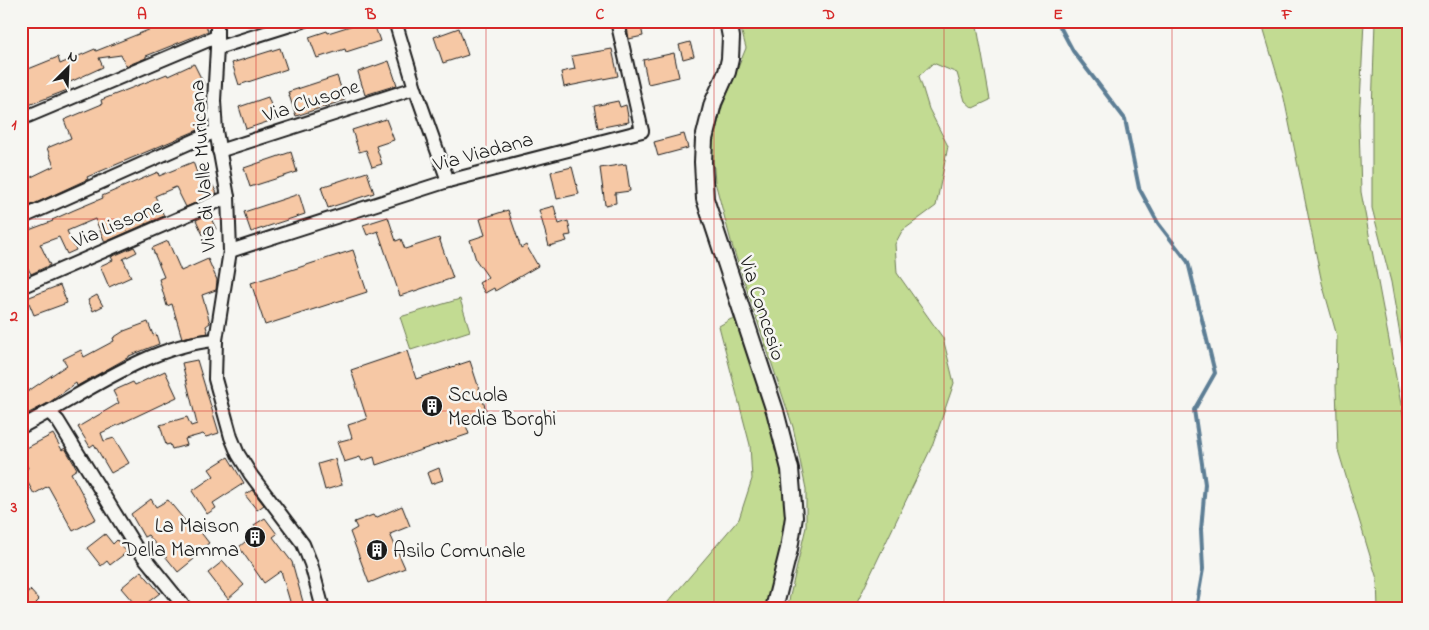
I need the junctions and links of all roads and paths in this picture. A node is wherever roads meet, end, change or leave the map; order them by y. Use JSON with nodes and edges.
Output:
{"nodes":[{"id":1,"x":216,"y":21,"type":"edge"},
{"id":2,"x":303,"y":21,"type":"edge"},
{"id":3,"x":394,"y":21,"type":"edge"},
{"id":4,"x":617,"y":21,"type":"edge"},
{"id":5,"x":728,"y":21,"type":"edge"},
{"id":6,"x":217,"y":43,"type":"junction"},
{"id":7,"x":415,"y":88,"type":"junction"},
{"id":8,"x":21,"y":119,"type":"edge"},
{"id":9,"x":216,"y":131,"type":"junction"},
{"id":10,"x":220,"y":151,"type":"junction"},
{"id":11,"x":448,"y":180,"type":"junction"},
{"id":12,"x":228,"y":197,"type":"junction"},
{"id":13,"x":21,"y":218,"type":"edge"},
{"id":14,"x":230,"y":250,"type":"junction"},
{"id":15,"x":21,"y":287,"type":"edge"},
{"id":16,"x":216,"y":340,"type":"junction"},
{"id":17,"x":49,"y":412,"type":"junction"},
{"id":18,"x":21,"y":427,"type":"edge"},
{"id":19,"x":186,"y":609,"type":"edge"},
{"id":20,"x":323,"y":609,"type":"edge"},
{"id":21,"x":774,"y":609,"type":"edge"}],
"edges":[{"from":1,"to":6,"type":"street","name":"Via di Valle Muricana"},
{"from":2,"to":6,"type":"street"},
{"from":3,"to":7,"type":"street"},
{"from":4,"to":11,"type":"street","name":"Via Viadana"},
{"from":5,"to":21,"type":"street","name":"Via Concesio"},
{"from":6,"to":8,"type":"street"},
{"from":6,"to":9,"type":"street","name":"Via di Valle Muricana"},
{"from":7,"to":10,"type":"street","name":"Via Clusone"},
{"from":7,"to":11,"type":"street"},
{"from":9,"to":10,"type":"street","name":"Via di Valle Muricana"},
{"from":9,"to":13,"type":"street"},
{"from":10,"to":12,"type":"street","name":"Via di Valle Muricana"},
{"from":11,"to":14,"type":"street","name":"Via Viadana"},
{"from":12,"to":14,"type":"street","name":"Via di Valle Muricana"},
{"from":12,"to":15,"type":"street","name":"Via Lissone"},
{"from":14,"to":16,"type":"street","name":"Via di Valle Muricana"},
{"from":16,"to":17,"type":"street"},
{"from":16,"to":20,"type":"street","name":"Via di Valle Muricana"},
{"from":17,"to":18,"type":"street"},
{"from":17,"to":19,"type":"street"}]}
